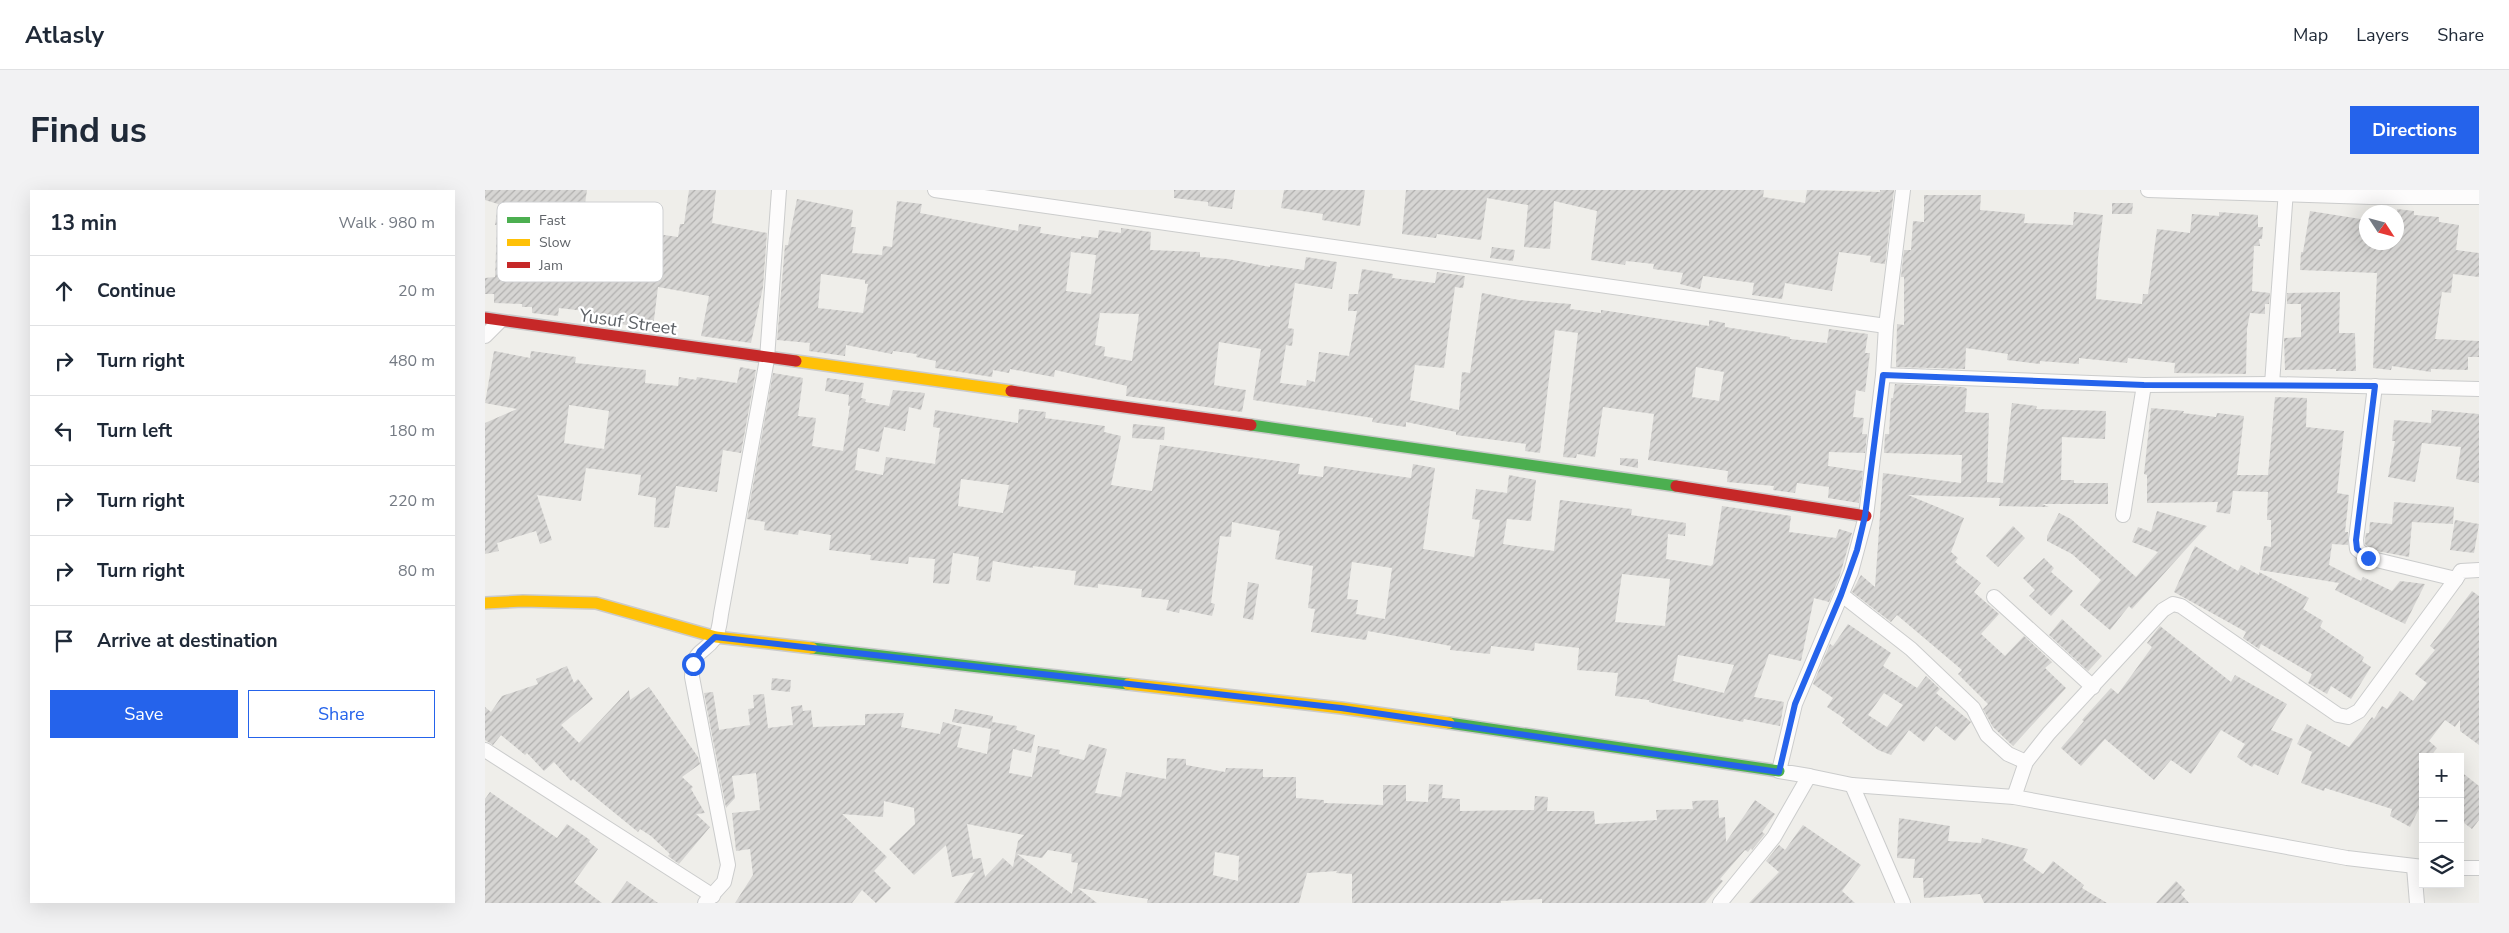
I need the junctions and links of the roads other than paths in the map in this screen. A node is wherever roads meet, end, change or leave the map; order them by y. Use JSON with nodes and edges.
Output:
{"nodes":[{"id":1,"x":779,"y":190,"type":"edge"},
{"id":2,"x":935,"y":190,"type":"edge"},
{"id":3,"x":1903,"y":190,"type":"edge"},
{"id":4,"x":2148,"y":190,"type":"edge"},
{"id":5,"x":2286,"y":192,"type":"edge"},
{"id":6,"x":2464,"y":193,"type":"edge"},
{"id":7,"x":2479,"y":197,"type":"edge"},
{"id":8,"x":485,"y":318,"type":"edge"},
{"id":9,"x":499,"y":322,"type":"junction"},
{"id":10,"x":1886,"y":326,"type":"junction"},
{"id":11,"x":485,"y":336,"type":"edge"},
{"id":12,"x":767,"y":359,"type":"junction"},
{"id":13,"x":1883,"y":375,"type":"junction"},
{"id":14,"x":2272,"y":384,"type":"junction"},
{"id":15,"x":2144,"y":385,"type":"junction"},
{"id":16,"x":2375,"y":386,"type":"junction"},
{"id":17,"x":2479,"y":389,"type":"edge"},
{"id":18,"x":2123,"y":515,"type":"dead end"},
{"id":19,"x":1865,"y":516,"type":"junction"},
{"id":20,"x":2479,"y":570,"type":"edge"},
{"id":21,"x":2456,"y":578,"type":"junction"},
{"id":22,"x":1841,"y":595,"type":"junction"},
{"id":23,"x":1994,"y":597,"type":"dead end"},
{"id":24,"x":485,"y":603,"type":"edge"},
{"id":25,"x":715,"y":637,"type":"junction"},
{"id":26,"x":2093,"y":687,"type":"junction"},
{"id":27,"x":485,"y":750,"type":"edge"},
{"id":28,"x":2026,"y":762,"type":"junction"},
{"id":29,"x":1779,"y":772,"type":"junction"},
{"id":30,"x":1809,"y":776,"type":"junction"},
{"id":31,"x":1853,"y":786,"type":"junction"},
{"id":32,"x":2014,"y":798,"type":"junction"},
{"id":33,"x":2419,"y":867,"type":"edge"},
{"id":34,"x":2464,"y":868,"type":"edge"},
{"id":35,"x":2479,"y":868,"type":"edge"},
{"id":36,"x":709,"y":899,"type":"edge"},
{"id":37,"x":1719,"y":903,"type":"edge"},
{"id":38,"x":1903,"y":903,"type":"edge"},
{"id":39,"x":2417,"y":903,"type":"edge"}],
"edges":[{"from":1,"to":12,"type":"street"},
{"from":2,"to":10,"type":"street"},
{"from":3,"to":10,"type":"street"},
{"from":4,"to":5,"type":"street"},
{"from":5,"to":6,"type":"street"},
{"from":5,"to":14,"type":"street"},
{"from":6,"to":7,"type":"street"},
{"from":8,"to":9,"type":"street","name":"Yusuf Street"},
{"from":9,"to":11,"type":"street"},
{"from":9,"to":12,"type":"street","name":"Yusuf Street"},
{"from":10,"to":13,"type":"street"},
{"from":12,"to":19,"type":"street","name":"Yusuf Street"},
{"from":12,"to":25,"type":"street"},
{"from":13,"to":15,"type":"street"},
{"from":13,"to":19,"type":"street"},
{"from":14,"to":15,"type":"street"},
{"from":14,"to":16,"type":"street"},
{"from":15,"to":18,"type":"street"},
{"from":16,"to":17,"type":"street"},
{"from":16,"to":21,"type":"street"},
{"from":19,"to":22,"type":"street"},
{"from":20,"to":21,"type":"street"},
{"from":21,"to":26,"type":"street"},
{"from":22,"to":28,"type":"street"},
{"from":22,"to":29,"type":"street"},
{"from":23,"to":26,"type":"street"},
{"from":24,"to":25,"type":"street"},
{"from":25,"to":29,"type":"street"},
{"from":25,"to":36,"type":"street"},
{"from":26,"to":28,"type":"street"},
{"from":27,"to":36,"type":"street"},
{"from":28,"to":32,"type":"street"},
{"from":29,"to":30,"type":"street"},
{"from":30,"to":31,"type":"street"},
{"from":30,"to":37,"type":"street"},
{"from":31,"to":32,"type":"street"},
{"from":31,"to":38,"type":"street"},
{"from":32,"to":33,"type":"street"},
{"from":33,"to":39,"type":"street"},
{"from":34,"to":35,"type":"street"}]}
